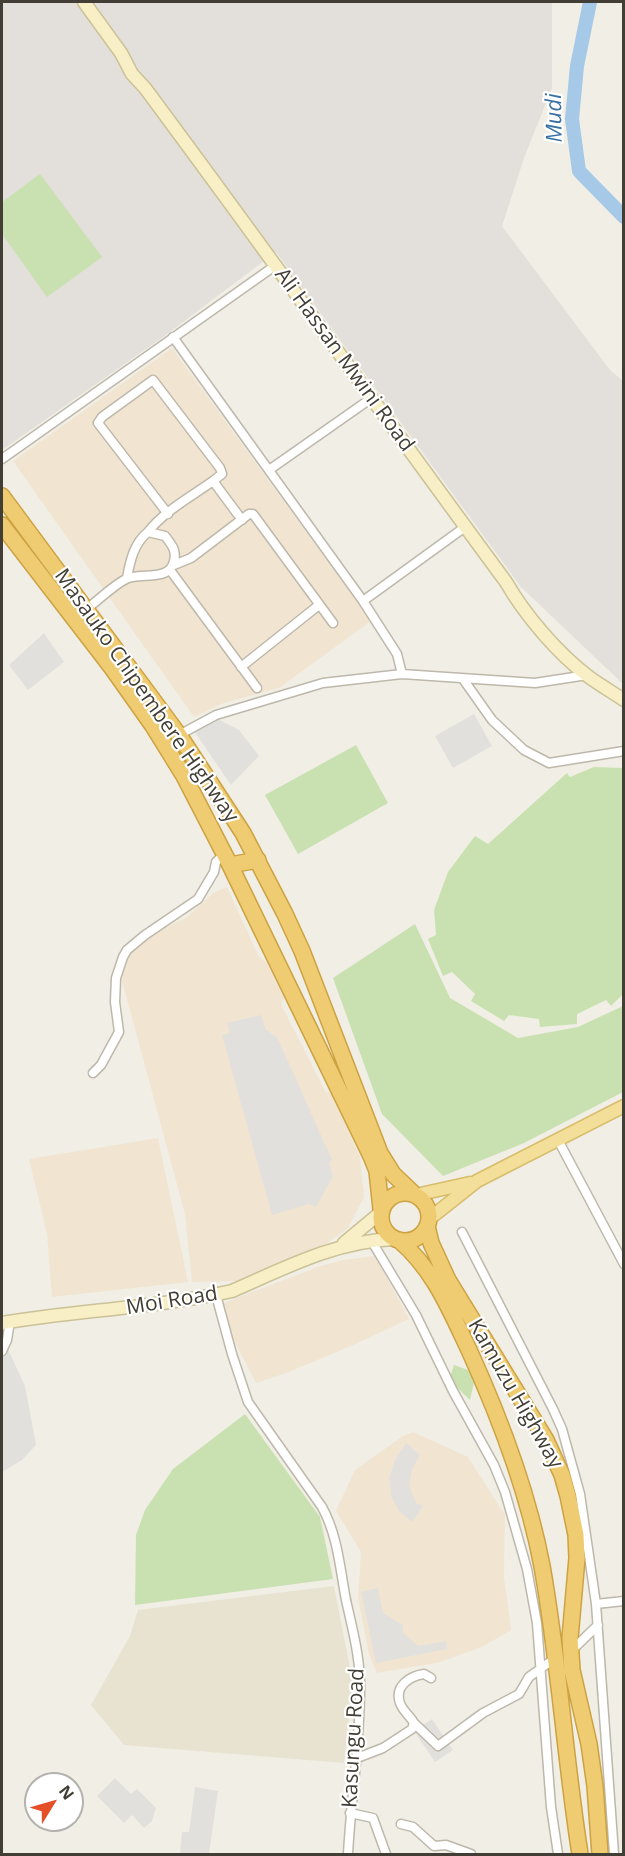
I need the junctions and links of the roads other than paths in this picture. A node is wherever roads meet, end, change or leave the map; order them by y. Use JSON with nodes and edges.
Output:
{"nodes":[{"id":1,"x":84,"y":2,"type":"edge"},
{"id":2,"x":276,"y":265,"type":"junction"},
{"id":3,"x":173,"y":337,"type":"junction"},
{"id":4,"x":369,"y":398,"type":"junction"},
{"id":5,"x":2,"y":459,"type":"edge"},
{"id":6,"x":269,"y":470,"type":"junction"},
{"id":7,"x":213,"y":481,"type":"junction"},
{"id":8,"x":2,"y":496,"type":"edge"},
{"id":9,"x":168,"y":514,"type":"junction"},
{"id":10,"x":242,"y":520,"type":"junction"},
{"id":11,"x":2,"y":525,"type":"edge"},
{"id":12,"x":465,"y":527,"type":"junction"},
{"id":13,"x":148,"y":532,"type":"junction"},
{"id":14,"x":172,"y":567,"type":"junction"},
{"id":15,"x":127,"y":578,"type":"junction"},
{"id":16,"x":363,"y":602,"type":"junction"},
{"id":17,"x":319,"y":605,"type":"junction"},
{"id":18,"x":85,"y":610,"type":"junction"},
{"id":19,"x":333,"y":623,"type":"dead end"},
{"id":20,"x":241,"y":667,"type":"junction"},
{"id":21,"x":402,"y":674,"type":"junction"},
{"id":22,"x":587,"y":675,"type":"junction"},
{"id":23,"x":463,"y":679,"type":"junction"},
{"id":24,"x":257,"y":688,"type":"dead end"},
{"id":25,"x":624,"y":700,"type":"edge"},
{"id":26,"x":179,"y":735,"type":"junction"},
{"id":27,"x":624,"y":751,"type":"edge"},
{"id":28,"x":227,"y":860,"type":"junction"},
{"id":29,"x":258,"y":860,"type":"junction"},
{"id":30,"x":93,"y":1073,"type":"dead end"},
{"id":31,"x":624,"y":1106,"type":"edge"},
{"id":32,"x":558,"y":1140,"type":"junction"},
{"id":33,"x":477,"y":1181,"type":"junction"},
{"id":34,"x":415,"y":1195,"type":"junction"},
{"id":35,"x":381,"y":1211,"type":"junction"},
{"id":36,"x":428,"y":1222,"type":"junction"},
{"id":37,"x":462,"y":1232,"type":"dead end"},
{"id":38,"x":371,"y":1240,"type":"junction"},
{"id":39,"x":397,"y":1240,"type":"junction"},
{"id":40,"x":335,"y":1248,"type":"junction"},
{"id":41,"x":624,"y":1264,"type":"edge"},
{"id":42,"x":216,"y":1295,"type":"junction"},
{"id":43,"x":6,"y":1322,"type":"edge"},
{"id":44,"x":2,"y":1351,"type":"edge"},
{"id":45,"x":624,"y":1601,"type":"edge"},
{"id":46,"x":596,"y":1604,"type":"junction"},
{"id":47,"x":598,"y":1625,"type":"junction"},
{"id":48,"x":570,"y":1652,"type":"junction"},
{"id":49,"x":555,"y":1658,"type":"junction"},
{"id":50,"x":541,"y":1669,"type":"junction"},
{"id":51,"x":431,"y":1678,"type":"dead end"},
{"id":52,"x":414,"y":1723,"type":"junction"},
{"id":53,"x":357,"y":1758,"type":"junction"},
{"id":54,"x":350,"y":1813,"type":"junction"},
{"id":55,"x":400,"y":1824,"type":"dead end"},
{"id":56,"x":348,"y":1854,"type":"edge"},
{"id":57,"x":386,"y":1854,"type":"edge"},
{"id":58,"x":471,"y":1854,"type":"edge"},
{"id":59,"x":558,"y":1854,"type":"edge"},
{"id":60,"x":580,"y":1854,"type":"edge"},
{"id":61,"x":600,"y":1854,"type":"edge"},
{"id":62,"x":614,"y":1854,"type":"edge"}],
"edges":[{"from":1,"to":2,"type":"main road","name":"Ali Hassan Mwini Road"},
{"from":2,"to":3,"type":"street"},
{"from":2,"to":4,"type":"main road","name":"Ali Hassan Mwini Road"},
{"from":3,"to":5,"type":"street"},
{"from":3,"to":6,"type":"street"},
{"from":4,"to":6,"type":"street"},
{"from":4,"to":12,"type":"main road","name":"Ali Hassan Mwini Road"},
{"from":6,"to":16,"type":"street"},
{"from":7,"to":9,"type":"street"},
{"from":7,"to":9,"type":"street"},
{"from":7,"to":10,"type":"street"},
{"from":8,"to":18,"type":"highway","name":"Masauko Chipembere Highway"},
{"from":9,"to":13,"type":"street"},
{"from":10,"to":14,"type":"street"},
{"from":10,"to":17,"type":"street"},
{"from":11,"to":28,"type":"highway","name":"Masauko Chipembere Highway"},
{"from":12,"to":16,"type":"street"},
{"from":12,"to":22,"type":"main road","name":"Ali Hassan Mwini Road"},
{"from":13,"to":14,"type":"street"},
{"from":13,"to":15,"type":"street"},
{"from":14,"to":15,"type":"street"},
{"from":14,"to":20,"type":"street"},
{"from":15,"to":18,"type":"street"},
{"from":16,"to":21,"type":"street"},
{"from":17,"to":19,"type":"street"},
{"from":17,"to":20,"type":"street"},
{"from":18,"to":26,"type":"highway","name":"Masauko Chipembere Highway"},
{"from":20,"to":24,"type":"street"},
{"from":21,"to":23,"type":"street"},
{"from":21,"to":26,"type":"street"},
{"from":22,"to":23,"type":"street"},
{"from":22,"to":25,"type":"main road","name":"Ali Hassan Mwini Road"},
{"from":23,"to":27,"type":"street"},
{"from":26,"to":29,"type":"highway","name":"Masauko Chipembere Highway"},
{"from":28,"to":29,"type":"highway"},
{"from":28,"to":30,"type":"street"},
{"from":28,"to":35,"type":"highway","name":"Masauko Chipembere Highway"},
{"from":29,"to":34,"type":"highway","name":"Masauko Chipembere Highway"},
{"from":31,"to":32,"type":"main road"},
{"from":32,"to":33,"type":"main road"},
{"from":32,"to":41,"type":"street"},
{"from":33,"to":34,"type":"main road"},
{"from":33,"to":36,"type":"main road"},
{"from":34,"to":35,"type":"highway"},
{"from":34,"to":36,"type":"highway"},
{"from":35,"to":39,"type":"highway"},
{"from":35,"to":40,"type":"main road"},
{"from":36,"to":39,"type":"highway"},
{"from":36,"to":48,"type":"highway","name":"Kamuzu Highway"},
{"from":37,"to":46,"type":"street"},
{"from":38,"to":39,"type":"main road"},
{"from":38,"to":40,"type":"main road"},
{"from":38,"to":50,"type":"street"},
{"from":39,"to":49,"type":"highway","name":"Kamuzu Highway"},
{"from":40,"to":42,"type":"main road","name":"Moi Road"},
{"from":42,"to":43,"type":"main road","name":"Moi Road"},
{"from":42,"to":53,"type":"street","name":"Kasungu Road"},
{"from":43,"to":44,"type":"street"},
{"from":45,"to":46,"type":"street"},
{"from":46,"to":47,"type":"street"},
{"from":47,"to":48,"type":"street"},
{"from":47,"to":62,"type":"street"},
{"from":48,"to":49,"type":"street"},
{"from":48,"to":61,"type":"highway","name":"Kamuzu Highway"},
{"from":49,"to":50,"type":"street"},
{"from":49,"to":60,"type":"highway","name":"Kamuzu Highway"},
{"from":50,"to":52,"type":"street"},
{"from":50,"to":59,"type":"street"},
{"from":51,"to":52,"type":"street"},
{"from":52,"to":53,"type":"street"},
{"from":53,"to":54,"type":"street","name":"Kasungu Road"},
{"from":54,"to":56,"type":"street","name":"Kasungu Road"},
{"from":54,"to":57,"type":"street"},
{"from":55,"to":58,"type":"street"}]}
